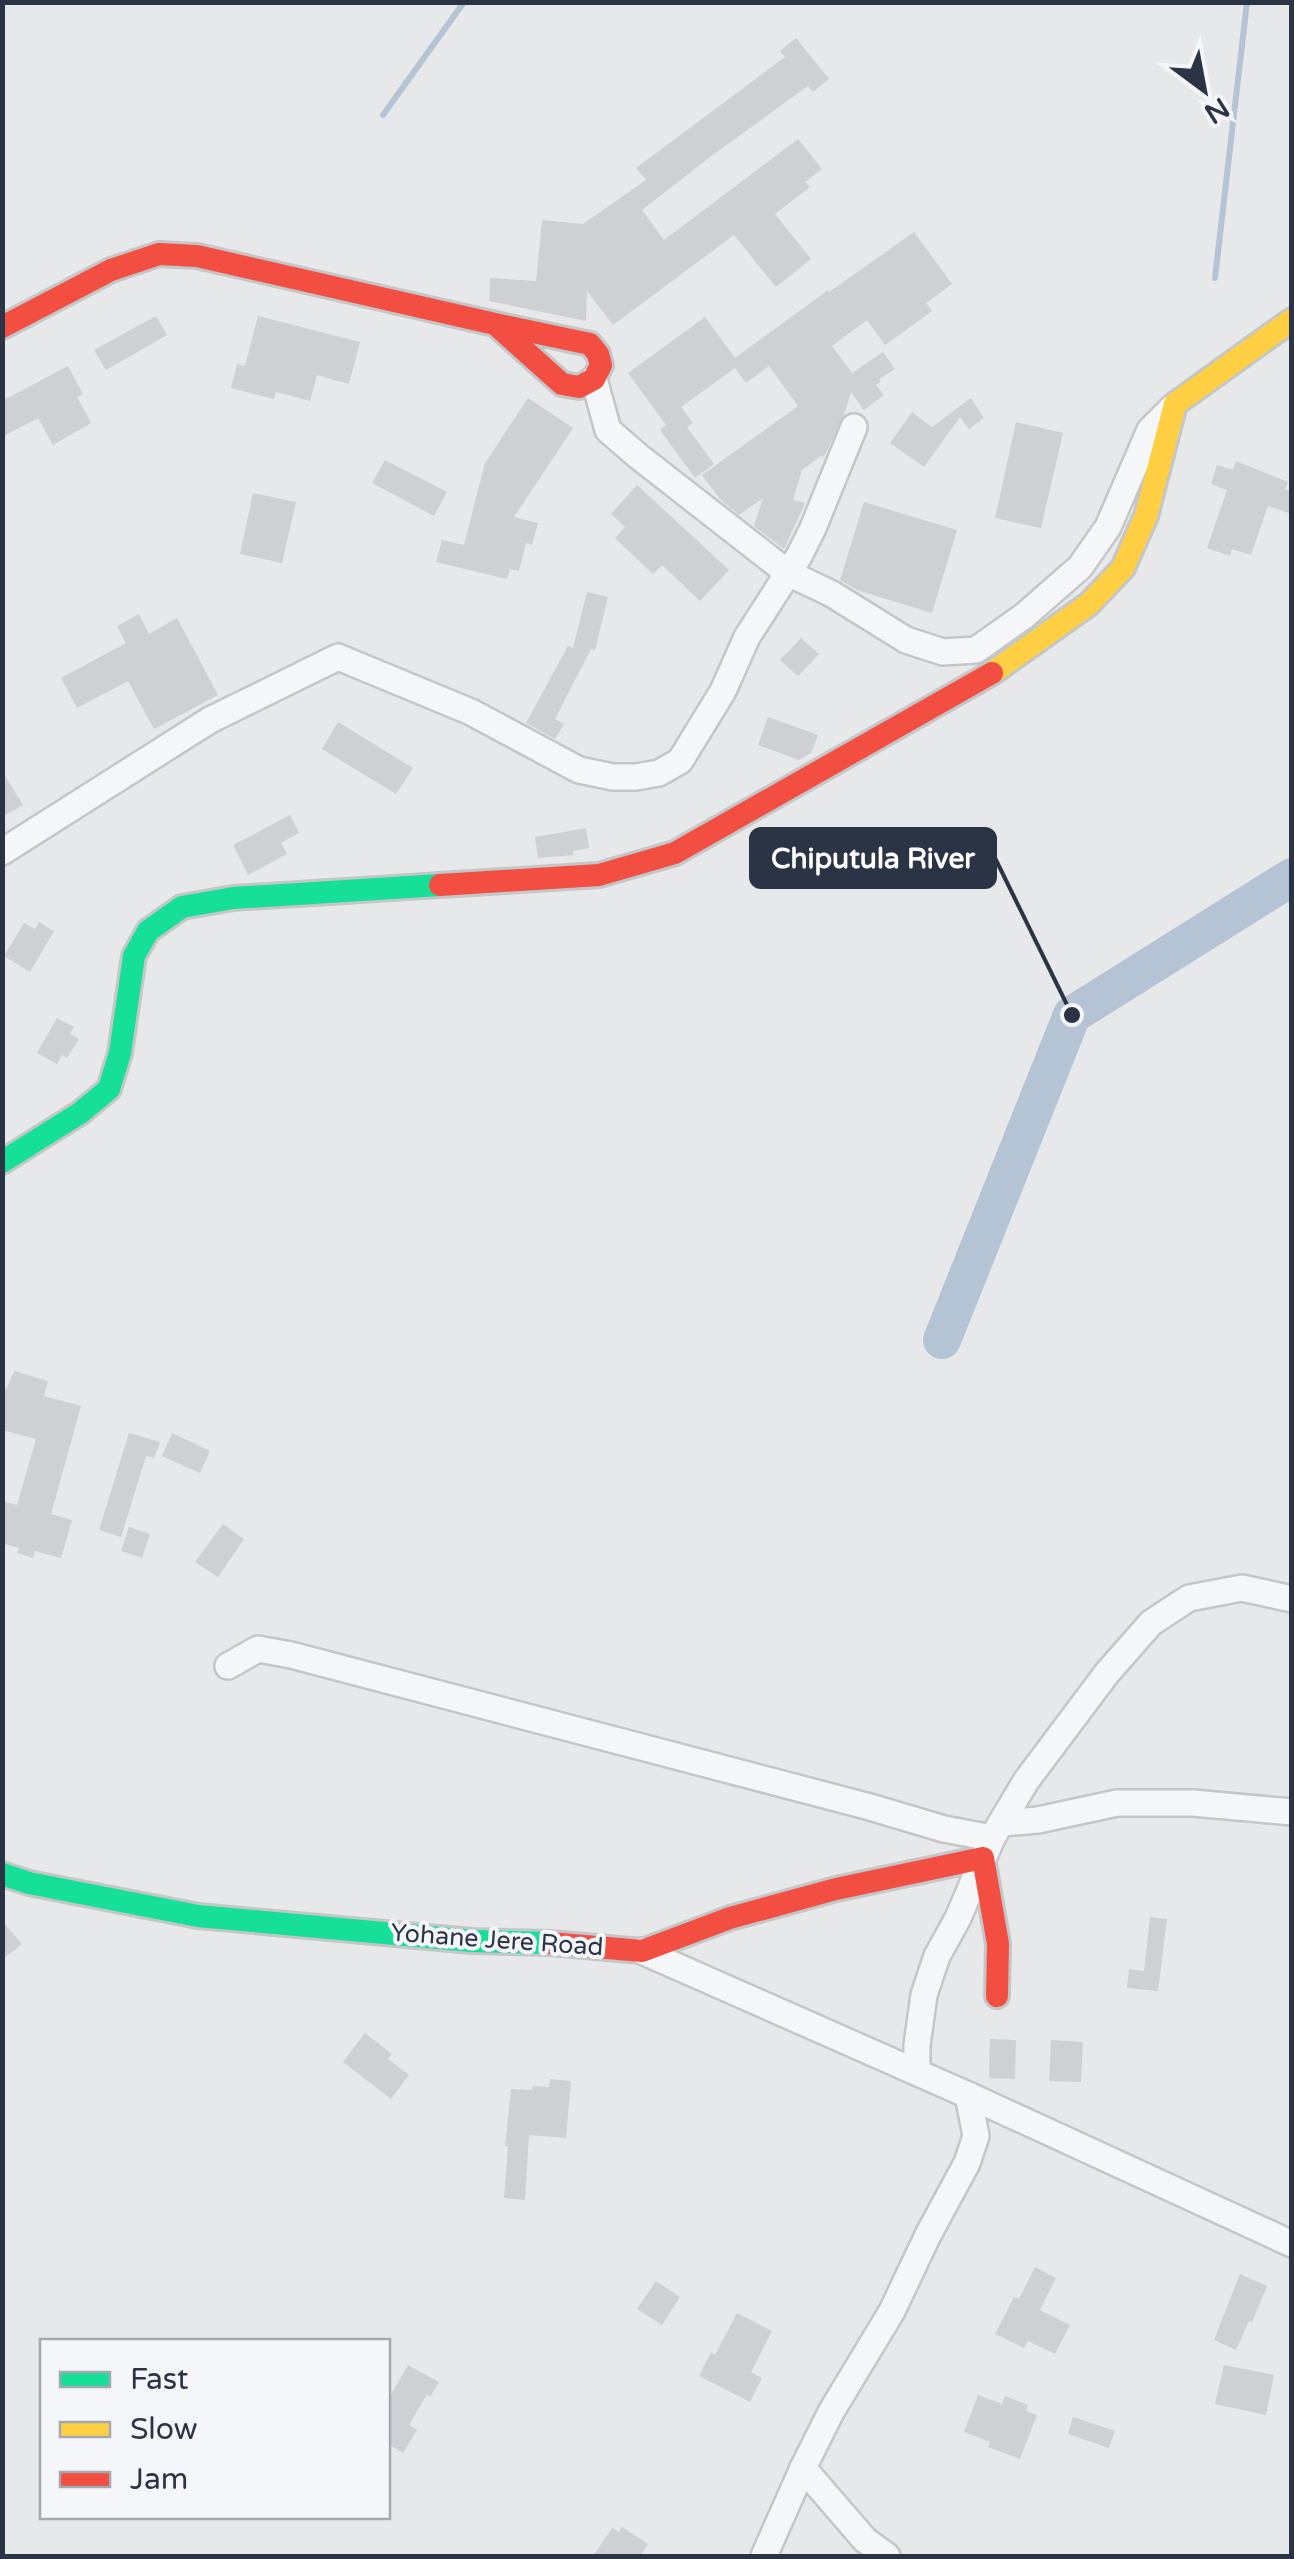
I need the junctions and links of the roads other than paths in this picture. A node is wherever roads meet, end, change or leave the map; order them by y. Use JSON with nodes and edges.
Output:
{"nodes":[{"id":1,"x":1292,"y":320,"type":"edge"},
{"id":2,"x":495,"y":324,"type":"junction"},
{"id":3,"x":2,"y":326,"type":"edge"},
{"id":4,"x":594,"y":378,"type":"junction"},
{"id":5,"x":1175,"y":404,"type":"junction"},
{"id":6,"x":854,"y":427,"type":"dead end"},
{"id":7,"x":788,"y":572,"type":"junction"},
{"id":8,"x":2,"y":852,"type":"edge"},
{"id":9,"x":2,"y":1162,"type":"edge"},
{"id":10,"x":1292,"y":1599,"type":"edge"},
{"id":11,"x":228,"y":1666,"type":"dead end"},
{"id":12,"x":1292,"y":1812,"type":"edge"},
{"id":13,"x":993,"y":1840,"type":"junction"},
{"id":14,"x":2,"y":1874,"type":"edge"},
{"id":15,"x":642,"y":1951,"type":"junction"},
{"id":16,"x":997,"y":1996,"type":"dead end"},
{"id":17,"x":917,"y":2072,"type":"junction"},
{"id":18,"x":968,"y":2095,"type":"junction"},
{"id":19,"x":1292,"y":2244,"type":"edge"},
{"id":20,"x":802,"y":2468,"type":"junction"},
{"id":21,"x":764,"y":2556,"type":"edge"},
{"id":22,"x":887,"y":2556,"type":"edge"}],
"edges":[{"from":1,"to":5,"type":"street"},
{"from":2,"to":3,"type":"street"},
{"from":2,"to":4,"type":"street"},
{"from":2,"to":4,"type":"street"},
{"from":4,"to":7,"type":"street"},
{"from":5,"to":7,"type":"street"},
{"from":5,"to":9,"type":"street"},
{"from":6,"to":7,"type":"street"},
{"from":7,"to":8,"type":"street"},
{"from":10,"to":13,"type":"street"},
{"from":11,"to":13,"type":"street"},
{"from":12,"to":13,"type":"street"},
{"from":13,"to":15,"type":"street","name":"Yohane Jere Road"},
{"from":13,"to":16,"type":"street"},
{"from":13,"to":17,"type":"street"},
{"from":14,"to":15,"type":"street","name":"Yohane Jere Road"},
{"from":15,"to":17,"type":"street"},
{"from":17,"to":18,"type":"street"},
{"from":18,"to":19,"type":"street"},
{"from":18,"to":20,"type":"street"},
{"from":20,"to":21,"type":"street"},
{"from":20,"to":22,"type":"street"}]}
